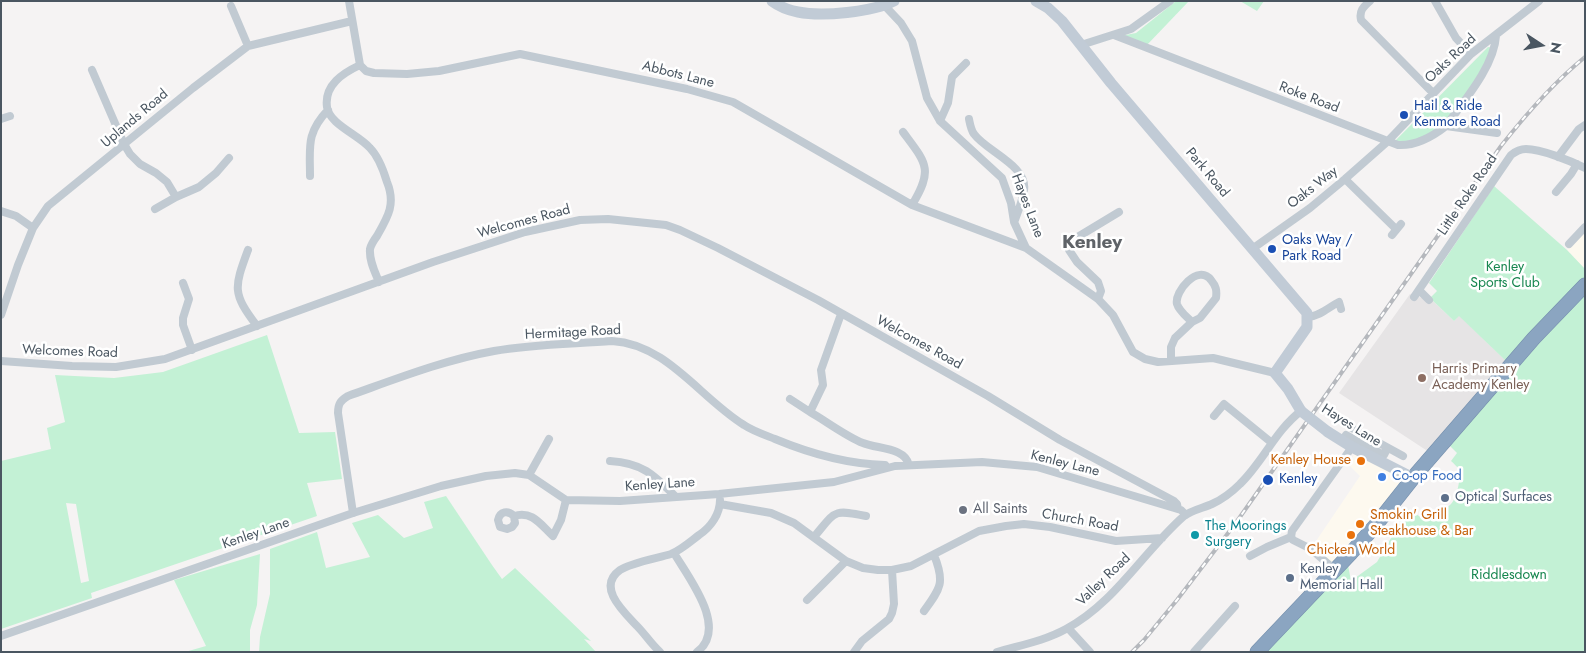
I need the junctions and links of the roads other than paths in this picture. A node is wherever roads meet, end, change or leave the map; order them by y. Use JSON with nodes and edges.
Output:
{"nodes":[{"id":1,"x":349,"y":1,"type":"edge"},
{"id":2,"x":772,"y":1,"type":"edge"},
{"id":3,"x":1036,"y":1,"type":"edge"},
{"id":4,"x":1170,"y":1,"type":"edge"},
{"id":5,"x":1370,"y":1,"type":"edge"},
{"id":6,"x":1435,"y":1,"type":"edge"},
{"id":7,"x":1539,"y":1,"type":"edge"},
{"id":8,"x":890,"y":4,"type":"edge"},
{"id":9,"x":1528,"y":5,"type":"edge"},
{"id":10,"x":231,"y":6,"type":"dead end"},
{"id":11,"x":352,"y":21,"type":"junction"},
{"id":12,"x":1114,"y":35,"type":"junction"},
{"id":13,"x":1496,"y":36,"type":"junction"},
{"id":14,"x":1081,"y":45,"type":"junction"},
{"id":15,"x":248,"y":46,"type":"junction"},
{"id":16,"x":1471,"y":54,"type":"junction"},
{"id":17,"x":966,"y":62,"type":"dead end"},
{"id":18,"x":360,"y":65,"type":"junction"},
{"id":19,"x":92,"y":70,"type":"dead end"},
{"id":20,"x":1433,"y":94,"type":"junction"},
{"id":21,"x":328,"y":110,"type":"junction"},
{"id":22,"x":10,"y":116,"type":"dead end"},
{"id":23,"x":1,"y":119,"type":"edge"},
{"id":24,"x":969,"y":119,"type":"dead end"},
{"id":25,"x":940,"y":121,"type":"junction"},
{"id":26,"x":1585,"y":125,"type":"edge"},
{"id":27,"x":1446,"y":126,"type":"junction"},
{"id":28,"x":903,"y":132,"type":"dead end"},
{"id":29,"x":1497,"y":133,"type":"dead end"},
{"id":30,"x":1387,"y":142,"type":"junction"},
{"id":31,"x":124,"y":144,"type":"junction"},
{"id":32,"x":1558,"y":157,"type":"junction"},
{"id":33,"x":229,"y":158,"type":"dead end"},
{"id":34,"x":1576,"y":164,"type":"junction"},
{"id":35,"x":1585,"y":168,"type":"edge"},
{"id":36,"x":310,"y":176,"type":"dead end"},
{"id":37,"x":1345,"y":179,"type":"junction"},
{"id":38,"x":1556,"y":192,"type":"dead end"},
{"id":39,"x":176,"y":197,"type":"junction"},
{"id":40,"x":912,"y":205,"type":"junction"},
{"id":41,"x":155,"y":209,"type":"dead end"},
{"id":42,"x":1,"y":211,"type":"edge"},
{"id":43,"x":1120,"y":212,"type":"dead end"},
{"id":44,"x":1014,"y":222,"type":"junction"},
{"id":45,"x":33,"y":228,"type":"junction"},
{"id":46,"x":1585,"y":228,"type":"edge"},
{"id":47,"x":1396,"y":229,"type":"dead end"},
{"id":48,"x":1568,"y":244,"type":"dead end"},
{"id":49,"x":1026,"y":248,"type":"junction"},
{"id":50,"x":1252,"y":249,"type":"junction"},
{"id":51,"x":248,"y":250,"type":"dead end"},
{"id":52,"x":379,"y":282,"type":"junction"},
{"id":53,"x":183,"y":283,"type":"dead end"},
{"id":54,"x":1585,"y":285,"type":"edge"},
{"id":55,"x":1419,"y":290,"type":"junction"},
{"id":56,"x":1414,"y":297,"type":"dead end"},
{"id":57,"x":1098,"y":299,"type":"junction"},
{"id":58,"x":1429,"y":300,"type":"dead end"},
{"id":59,"x":1339,"y":302,"type":"dead end"},
{"id":60,"x":841,"y":314,"type":"junction"},
{"id":61,"x":1,"y":315,"type":"edge"},
{"id":62,"x":1308,"y":317,"type":"junction"},
{"id":63,"x":1192,"y":322,"type":"junction"},
{"id":64,"x":257,"y":326,"type":"junction"},
{"id":65,"x":192,"y":350,"type":"junction"},
{"id":66,"x":1,"y":361,"type":"edge"},
{"id":67,"x":1171,"y":361,"type":"junction"},
{"id":68,"x":1275,"y":373,"type":"junction"},
{"id":69,"x":790,"y":399,"type":"dead end"},
{"id":70,"x":1300,"y":411,"type":"junction"},
{"id":71,"x":810,"y":412,"type":"junction"},
{"id":72,"x":1214,"y":416,"type":"dead end"},
{"id":73,"x":1350,"y":427,"type":"dead end"},
{"id":74,"x":548,"y":439,"type":"dead end"},
{"id":75,"x":1272,"y":443,"type":"junction"},
{"id":76,"x":1347,"y":444,"type":"junction"},
{"id":77,"x":1387,"y":449,"type":"junction"},
{"id":78,"x":1403,"y":456,"type":"dead end"},
{"id":79,"x":610,"y":461,"type":"dead end"},
{"id":80,"x":895,"y":466,"type":"junction"},
{"id":81,"x":910,"y":466,"type":"junction"},
{"id":82,"x":529,"y":474,"type":"junction"},
{"id":83,"x":1413,"y":478,"type":"junction"},
{"id":84,"x":719,"y":494,"type":"junction"},
{"id":85,"x":676,"y":497,"type":"junction"},
{"id":86,"x":566,"y":500,"type":"junction"},
{"id":87,"x":720,"y":504,"type":"junction"},
{"id":88,"x":1178,"y":509,"type":"junction"},
{"id":89,"x":353,"y":513,"type":"junction"},
{"id":90,"x":1186,"y":515,"type":"junction"},
{"id":91,"x":514,"y":516,"type":"dead end"},
{"id":92,"x":866,"y":516,"type":"dead end"},
{"id":93,"x":814,"y":537,"type":"junction"},
{"id":94,"x":1291,"y":537,"type":"junction"},
{"id":95,"x":1162,"y":538,"type":"junction"},
{"id":96,"x":674,"y":553,"type":"junction"},
{"id":97,"x":934,"y":555,"type":"junction"},
{"id":98,"x":1250,"y":556,"type":"dead end"},
{"id":99,"x":846,"y":561,"type":"junction"},
{"id":100,"x":892,"y":570,"type":"junction"},
{"id":101,"x":1336,"y":570,"type":"junction"},
{"id":102,"x":806,"y":600,"type":"dead end"},
{"id":103,"x":1235,"y":606,"type":"dead end"},
{"id":104,"x":924,"y":611,"type":"dead end"},
{"id":105,"x":1068,"y":628,"type":"junction"},
{"id":106,"x":1,"y":636,"type":"edge"},
{"id":107,"x":1026,"y":648,"type":"edge"},
{"id":108,"x":660,"y":652,"type":"edge"},
{"id":109,"x":697,"y":652,"type":"edge"},
{"id":110,"x":854,"y":652,"type":"edge"},
{"id":111,"x":997,"y":652,"type":"edge"},
{"id":112,"x":1090,"y":652,"type":"edge"},
{"id":113,"x":1194,"y":652,"type":"edge"},
{"id":114,"x":1257,"y":652,"type":"edge"}],
"edges":[{"from":1,"to":11,"type":"street"},
{"from":2,"to":8,"type":"street","name":"Hayes Lane"},
{"from":3,"to":14,"type":"street","name":"Park Road"},
{"from":4,"to":12,"type":"street"},
{"from":5,"to":20,"type":"street"},
{"from":6,"to":16,"type":"street"},
{"from":7,"to":9,"type":"street","name":"Oaks Road"},
{"from":8,"to":25,"type":"street","name":"Hayes Lane"},
{"from":9,"to":13,"type":"street","name":"Oaks Road"},
{"from":10,"to":15,"type":"street"},
{"from":11,"to":15,"type":"street","name":"Uplands Road"},
{"from":11,"to":18,"type":"street"},
{"from":12,"to":14,"type":"street"},
{"from":12,"to":30,"type":"street","name":"Roke Road"},
{"from":13,"to":16,"type":"street","name":"Oaks Road"},
{"from":13,"to":27,"type":"street"},
{"from":14,"to":50,"type":"street","name":"Park Road"},
{"from":15,"to":31,"type":"street","name":"Uplands Road"},
{"from":16,"to":20,"type":"street","name":"Oaks Road"},
{"from":17,"to":25,"type":"street"},
{"from":18,"to":21,"type":"street"},
{"from":18,"to":40,"type":"street","name":"Abbots Lane"},
{"from":19,"to":31,"type":"street"},
{"from":20,"to":30,"type":"street","name":"Oaks Road"},
{"from":21,"to":36,"type":"street"},
{"from":21,"to":52,"type":"street"},
{"from":22,"to":23,"type":"street"},
{"from":24,"to":44,"type":"street"},
{"from":25,"to":44,"type":"street","name":"Hayes Lane"},
{"from":26,"to":32,"type":"street"},
{"from":27,"to":29,"type":"street"},
{"from":27,"to":30,"type":"street","name":"Roke Road"},
{"from":28,"to":40,"type":"street"},
{"from":30,"to":37,"type":"street","name":"Oaks Way"},
{"from":31,"to":39,"type":"street"},
{"from":31,"to":45,"type":"street","name":"Uplands Road"},
{"from":32,"to":34,"type":"street","name":"Little Roke Road"},
{"from":32,"to":55,"type":"street","name":"Little Roke Road"},
{"from":33,"to":39,"type":"street"},
{"from":34,"to":35,"type":"street","name":"Little Roke Road"},
{"from":34,"to":38,"type":"street"},
{"from":37,"to":47,"type":"street"},
{"from":37,"to":50,"type":"street","name":"Oaks Way"},
{"from":39,"to":41,"type":"street"},
{"from":40,"to":49,"type":"street","name":"Abbots Lane"},
{"from":42,"to":45,"type":"street"},
{"from":43,"to":57,"type":"street"},
{"from":44,"to":49,"type":"street","name":"Hayes Lane"},
{"from":45,"to":61,"type":"street","name":"Uplands Road"},
{"from":46,"to":48,"type":"street"},
{"from":49,"to":57,"type":"street","name":"Hayes Lane"},
{"from":50,"to":62,"type":"street","name":"Park Road"},
{"from":51,"to":64,"type":"street"},
{"from":52,"to":60,"type":"street","name":"Welcomes Road"},
{"from":52,"to":64,"type":"street","name":"Welcomes Road"},
{"from":53,"to":65,"type":"street"},
{"from":54,"to":83,"type":"highway"},
{"from":55,"to":56,"type":"street","name":"Little Roke Road"},
{"from":55,"to":58,"type":"street"},
{"from":57,"to":67,"type":"street","name":"Hayes Lane"},
{"from":59,"to":62,"type":"street"},
{"from":60,"to":71,"type":"street"},
{"from":60,"to":88,"type":"street","name":"Welcomes Road"},
{"from":62,"to":68,"type":"street"},
{"from":63,"to":63,"type":"street"},
{"from":63,"to":67,"type":"street"},
{"from":64,"to":65,"type":"street","name":"Welcomes Road"},
{"from":65,"to":66,"type":"street","name":"Welcomes Road"},
{"from":67,"to":68,"type":"street","name":"Hayes Lane"},
{"from":68,"to":70,"type":"street","name":"Hayes Lane"},
{"from":69,"to":71,"type":"street"},
{"from":70,"to":75,"type":"street"},
{"from":70,"to":76,"type":"street","name":"Hayes Lane","bridge":true},
{"from":71,"to":81,"type":"street"},
{"from":72,"to":75,"type":"street"},
{"from":73,"to":77,"type":"street"},
{"from":74,"to":82,"type":"street"},
{"from":75,"to":90,"type":"street"},
{"from":76,"to":77,"type":"street"},
{"from":76,"to":83,"type":"street","name":"Hayes Lane"},
{"from":76,"to":94,"type":"street"},
{"from":77,"to":78,"type":"street"},
{"from":79,"to":85,"type":"street"},
{"from":80,"to":81,"type":"street","name":"Kenley Lane"},
{"from":80,"to":84,"type":"street","name":"Kenley Lane"},
{"from":80,"to":89,"type":"street","name":"Hermitage Road"},
{"from":81,"to":88,"type":"street","name":"Kenley Lane"},
{"from":82,"to":86,"type":"street"},
{"from":82,"to":89,"type":"street","name":"Kenley Lane"},
{"from":83,"to":101,"type":"highway"},
{"from":84,"to":85,"type":"street","name":"Kenley Lane"},
{"from":84,"to":87,"type":"street"},
{"from":85,"to":86,"type":"street","name":"Kenley Lane"},
{"from":86,"to":91,"type":"street"},
{"from":87,"to":93,"type":"street","name":"Church Road"},
{"from":87,"to":96,"type":"street"},
{"from":88,"to":90,"type":"street","name":"Kenley Lane"},
{"from":89,"to":106,"type":"street","name":"Kenley Lane"},
{"from":90,"to":95,"type":"street","name":"Valley Road"},
{"from":92,"to":93,"type":"street"},
{"from":93,"to":99,"type":"street","name":"Church Road"},
{"from":94,"to":98,"type":"street"},
{"from":94,"to":101,"type":"street"},
{"from":95,"to":97,"type":"street","name":"Church Road"},
{"from":95,"to":105,"type":"street","name":"Valley Road"},
{"from":96,"to":108,"type":"street"},
{"from":96,"to":109,"type":"street"},
{"from":97,"to":100,"type":"street","name":"Church Road"},
{"from":97,"to":104,"type":"street"},
{"from":99,"to":100,"type":"street","name":"Church Road"},
{"from":99,"to":102,"type":"street"},
{"from":100,"to":110,"type":"street"},
{"from":101,"to":114,"type":"highway"},
{"from":103,"to":113,"type":"street"},
{"from":105,"to":107,"type":"street","name":"Valley Road"},
{"from":105,"to":112,"type":"street"},
{"from":107,"to":111,"type":"street","name":"Valley Road"}]}
